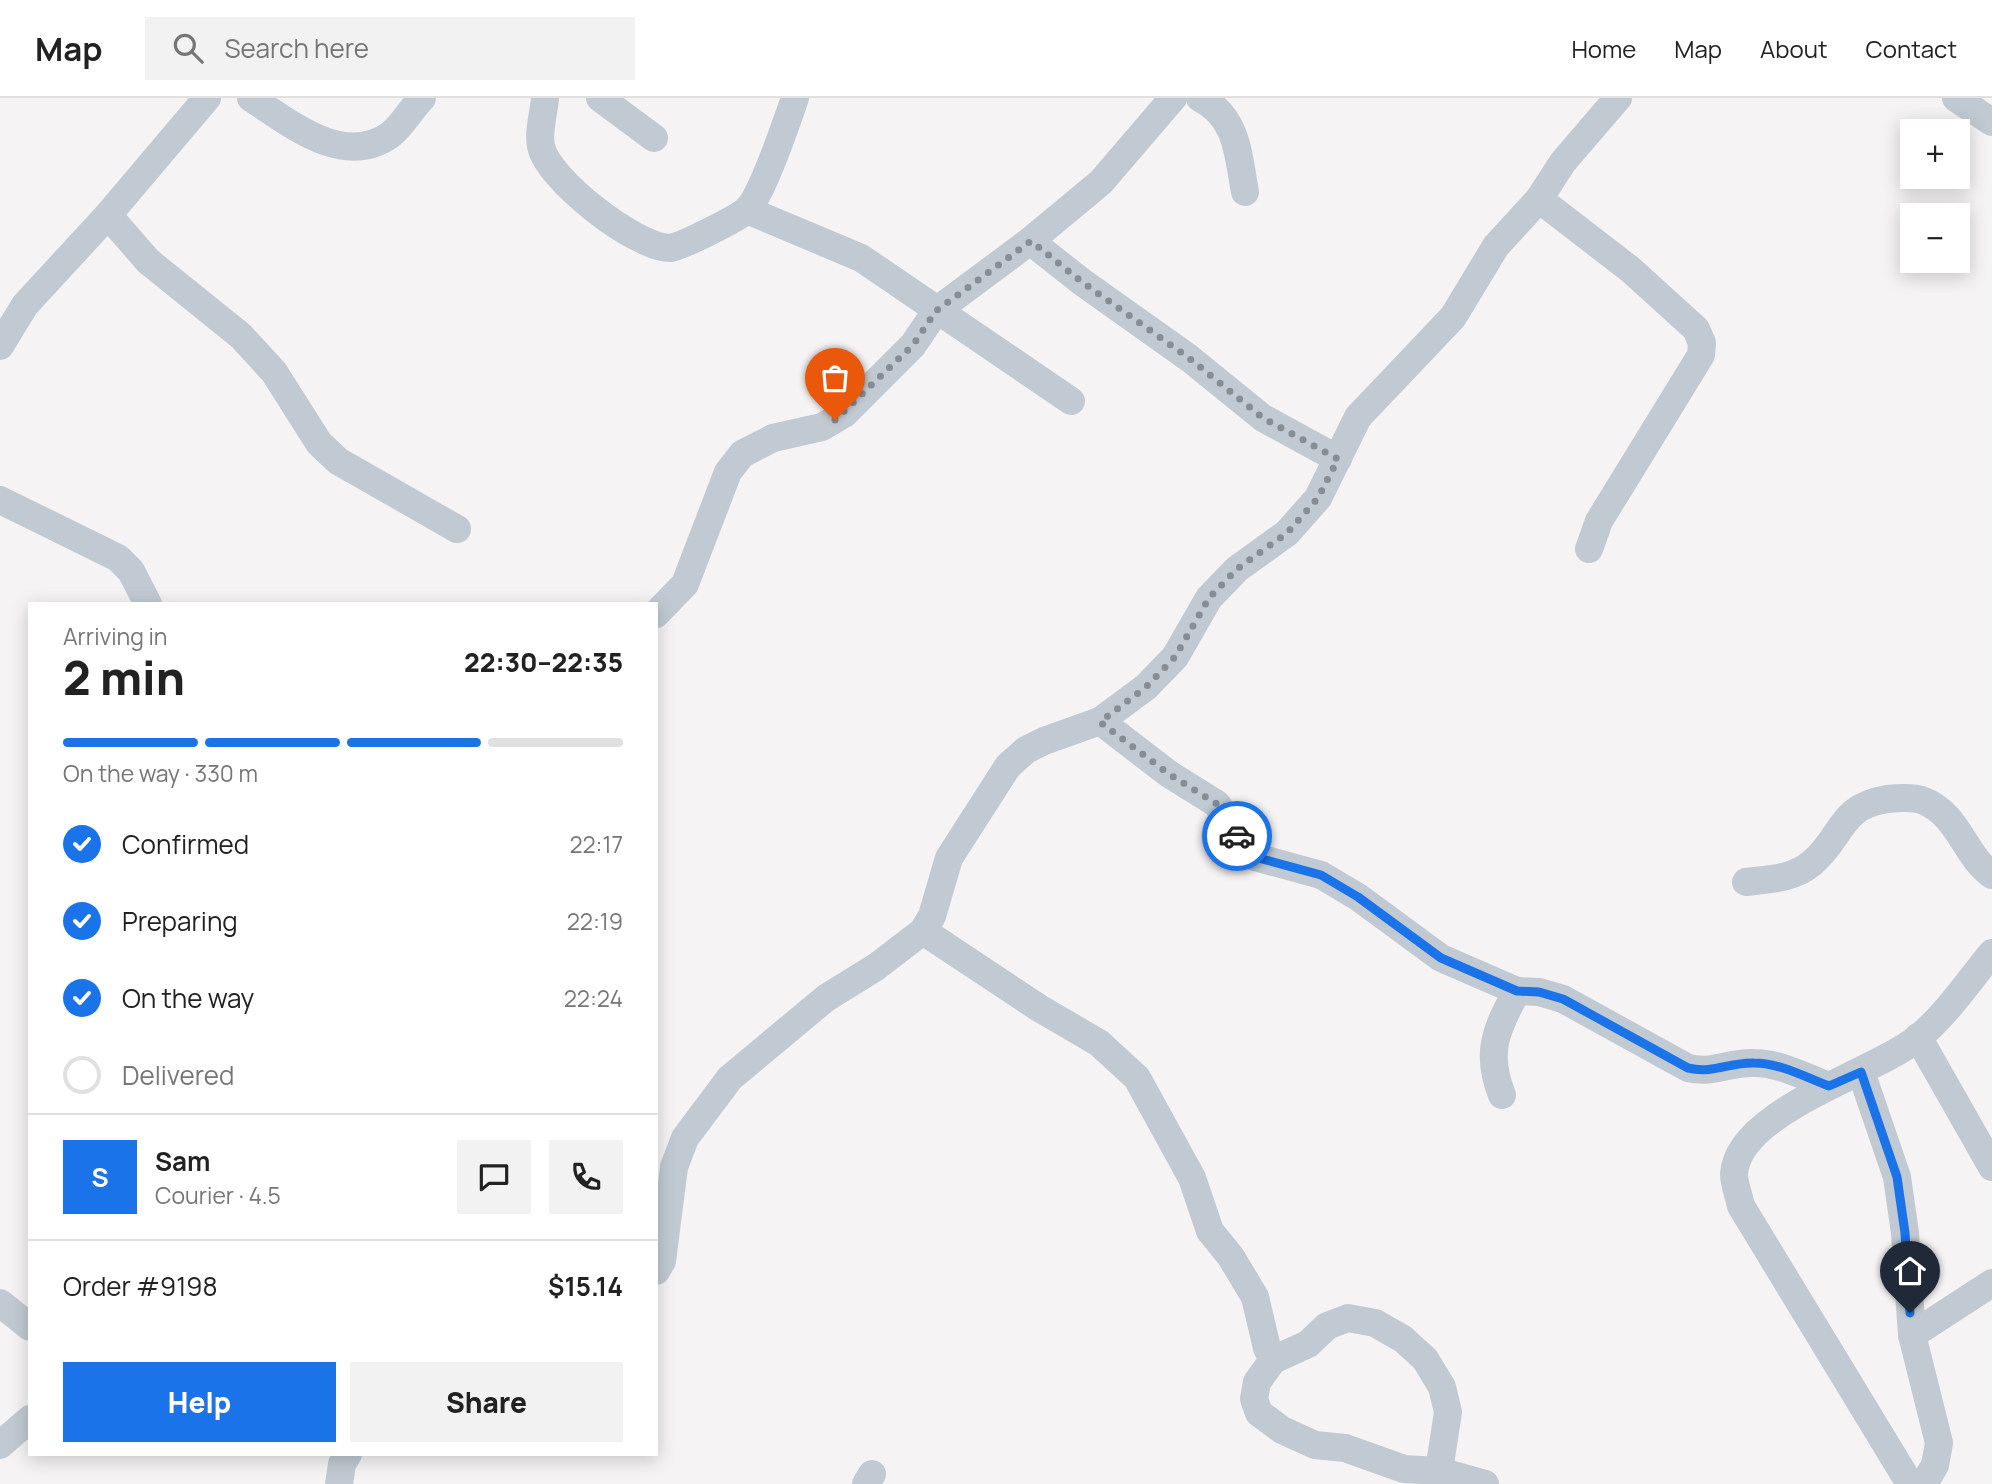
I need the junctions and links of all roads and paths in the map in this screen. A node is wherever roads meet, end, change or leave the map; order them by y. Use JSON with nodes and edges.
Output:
{"nodes":[{"id":1,"x":207,"y":98,"type":"edge"},
{"id":2,"x":251,"y":98,"type":"edge"},
{"id":3,"x":422,"y":98,"type":"edge"},
{"id":4,"x":545,"y":98,"type":"edge"},
{"id":5,"x":600,"y":98,"type":"edge"},
{"id":6,"x":795,"y":98,"type":"edge"},
{"id":7,"x":1173,"y":98,"type":"edge"},
{"id":8,"x":1200,"y":98,"type":"edge"},
{"id":9,"x":1618,"y":98,"type":"edge"},
{"id":10,"x":1956,"y":98,"type":"edge"},
{"id":11,"x":1992,"y":122,"type":"edge"},
{"id":12,"x":654,"y":138,"type":"dead end"},
{"id":13,"x":1245,"y":192,"type":"dead end"},
{"id":14,"x":1539,"y":199,"type":"junction"},
{"id":15,"x":747,"y":210,"type":"junction"},
{"id":16,"x":108,"y":215,"type":"junction"},
{"id":17,"x":1031,"y":241,"type":"junction"},
{"id":18,"x":12,"y":305,"type":"edge"},
{"id":19,"x":936,"y":311,"type":"junction"},
{"id":20,"x":0,"y":346,"type":"edge"},
{"id":21,"x":1070,"y":401,"type":"dead end"},
{"id":22,"x":1338,"y":459,"type":"junction"},
{"id":23,"x":0,"y":500,"type":"edge"},
{"id":24,"x":457,"y":529,"type":"dead end"},
{"id":25,"x":1589,"y":548,"type":"dead end"},
{"id":26,"x":147,"y":602,"type":"edge"},
{"id":27,"x":658,"y":612,"type":"edge"},
{"id":28,"x":1100,"y":722,"type":"junction"},
{"id":29,"x":1992,"y":875,"type":"edge"},
{"id":30,"x":1746,"y":883,"type":"dead end"},
{"id":31,"x":923,"y":931,"type":"junction"},
{"id":32,"x":1992,"y":953,"type":"edge"},
{"id":33,"x":1517,"y":991,"type":"junction"},
{"id":34,"x":1918,"y":1037,"type":"junction"},
{"id":35,"x":1861,"y":1072,"type":"junction"},
{"id":36,"x":1829,"y":1086,"type":"junction"},
{"id":37,"x":1502,"y":1095,"type":"dead end"},
{"id":38,"x":1992,"y":1167,"type":"edge"},
{"id":39,"x":658,"y":1268,"type":"edge"},
{"id":40,"x":1992,"y":1283,"type":"edge"},
{"id":41,"x":0,"y":1303,"type":"edge"},
{"id":42,"x":28,"y":1325,"type":"edge"},
{"id":43,"x":1912,"y":1335,"type":"junction"},
{"id":44,"x":1273,"y":1360,"type":"junction"},
{"id":45,"x":28,"y":1421,"type":"edge"},
{"id":46,"x":0,"y":1445,"type":"edge"},
{"id":47,"x":347,"y":1456,"type":"edge"},
{"id":48,"x":1439,"y":1471,"type":"junction"},
{"id":49,"x":339,"y":1484,"type":"edge"},
{"id":50,"x":1485,"y":1484,"type":"edge"},
{"id":51,"x":1910,"y":1484,"type":"edge"},
{"id":52,"x":1924,"y":1484,"type":"edge"}],
"edges":[{"from":1,"to":16,"type":"street"},
{"from":2,"to":3,"type":"street"},
{"from":4,"to":15,"type":"street"},
{"from":5,"to":12,"type":"street"},
{"from":6,"to":15,"type":"street"},
{"from":7,"to":17,"type":"street"},
{"from":8,"to":13,"type":"street"},
{"from":9,"to":14,"type":"street"},
{"from":10,"to":11,"type":"street"},
{"from":14,"to":22,"type":"street"},
{"from":14,"to":25,"type":"street"},
{"from":15,"to":19,"type":"street"},
{"from":16,"to":18,"type":"street"},
{"from":16,"to":24,"type":"street"},
{"from":17,"to":19,"type":"street"},
{"from":17,"to":22,"type":"street"},
{"from":18,"to":20,"type":"street"},
{"from":19,"to":21,"type":"street"},
{"from":19,"to":27,"type":"street"},
{"from":22,"to":28,"type":"street"},
{"from":23,"to":26,"type":"street"},
{"from":28,"to":31,"type":"street"},
{"from":28,"to":33,"type":"street"},
{"from":29,"to":30,"type":"street"},
{"from":31,"to":39,"type":"street"},
{"from":31,"to":44,"type":"street"},
{"from":32,"to":34,"type":"street"},
{"from":33,"to":36,"type":"street"},
{"from":33,"to":37,"type":"street"},
{"from":34,"to":35,"type":"street"},
{"from":34,"to":38,"type":"street"},
{"from":35,"to":36,"type":"street"},
{"from":35,"to":43,"type":"street"},
{"from":36,"to":51,"type":"street"},
{"from":40,"to":43,"type":"street"},
{"from":41,"to":42,"type":"street"},
{"from":43,"to":52,"type":"street"},
{"from":44,"to":48,"type":"street"},
{"from":44,"to":48,"type":"street"},
{"from":45,"to":46,"type":"street"},
{"from":47,"to":49,"type":"street"},
{"from":48,"to":50,"type":"street"}]}
